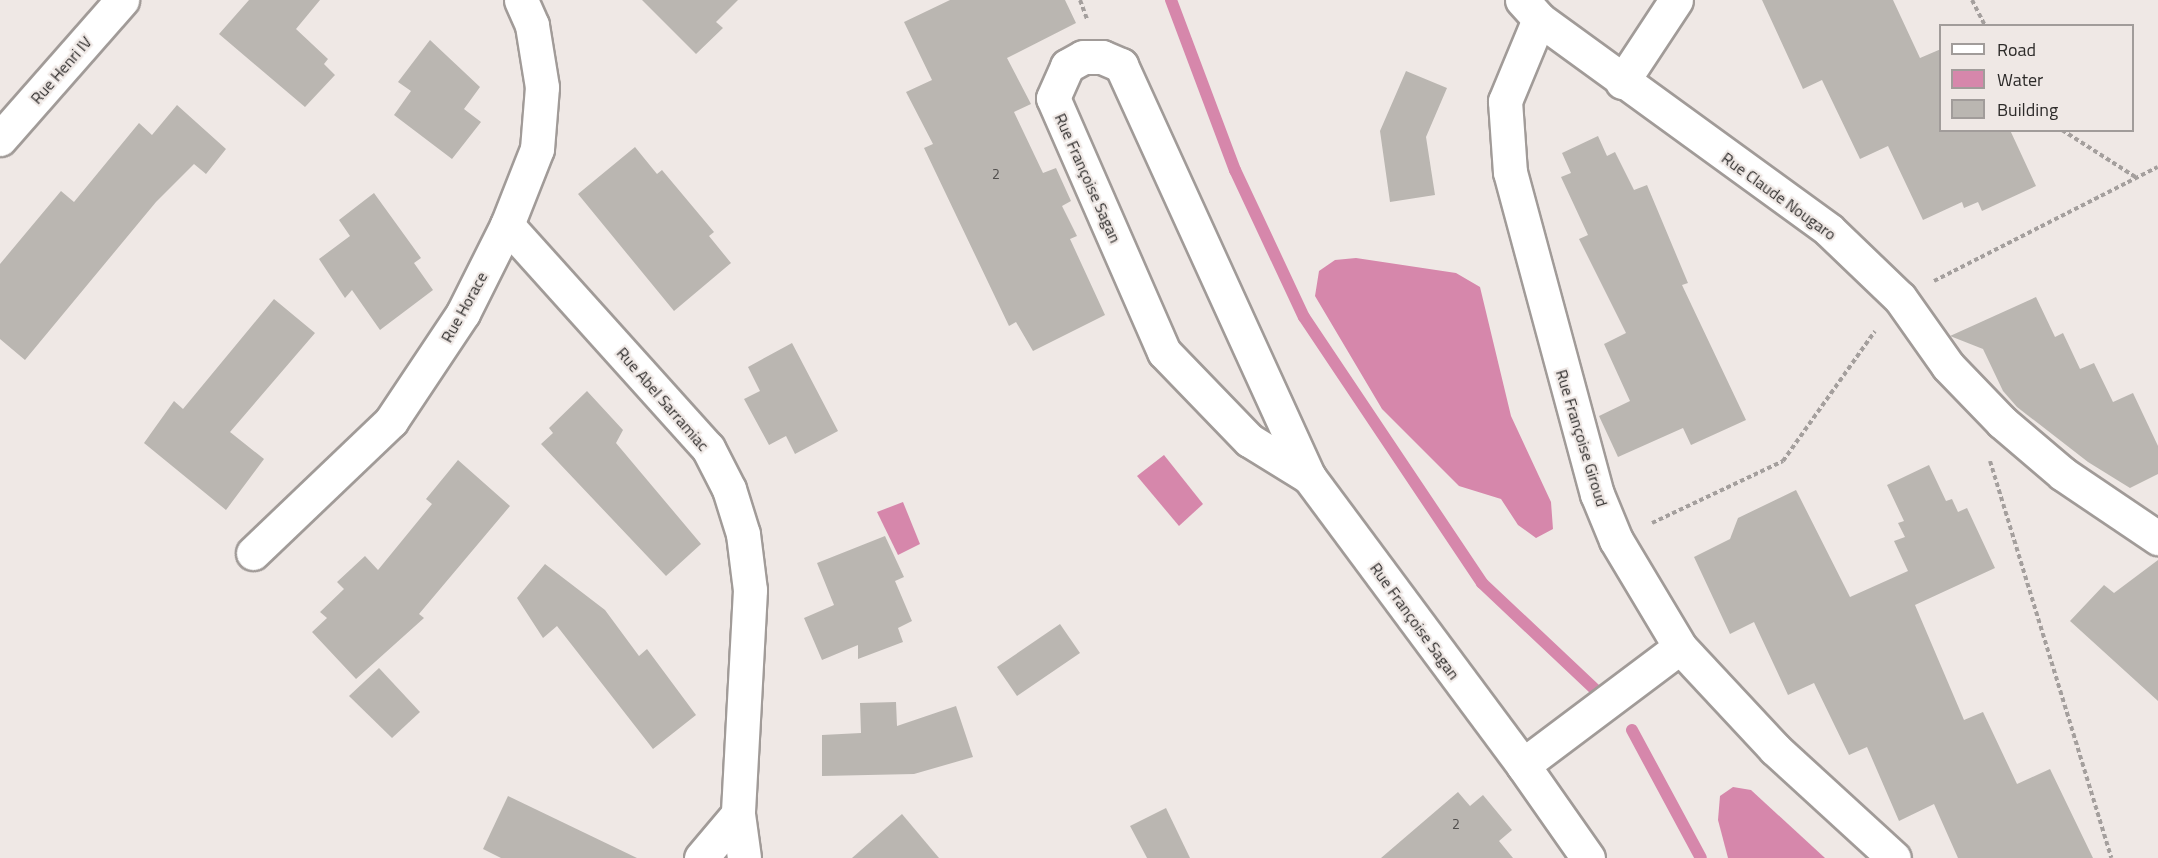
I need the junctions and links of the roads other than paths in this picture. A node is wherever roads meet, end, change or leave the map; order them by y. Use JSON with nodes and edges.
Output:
{"nodes":[{"id":1,"x":122,"y":0,"type":"edge"},
{"id":2,"x":521,"y":0,"type":"edge"},
{"id":3,"x":1677,"y":0,"type":"edge"},
{"id":4,"x":1531,"y":9,"type":"edge"},
{"id":5,"x":1622,"y":82,"type":"junction"},
{"id":6,"x":0,"y":139,"type":"edge"},
{"id":7,"x":507,"y":225,"type":"junction"},
{"id":8,"x":1309,"y":477,"type":"junction"},
{"id":9,"x":2158,"y":538,"type":"edge"},
{"id":10,"x":253,"y":553,"type":"dead end"},
{"id":11,"x":1680,"y":647,"type":"junction"},
{"id":12,"x":1522,"y":765,"type":"junction"},
{"id":13,"x":738,"y":814,"type":"junction"},
{"id":14,"x":701,"y":858,"type":"edge"},
{"id":15,"x":744,"y":858,"type":"edge"},
{"id":16,"x":1588,"y":858,"type":"edge"},
{"id":17,"x":1894,"y":858,"type":"edge"}],
"edges":[{"from":1,"to":6,"type":"street","name":"Rue Henri IV"},
{"from":2,"to":7,"type":"street","name":"Rue Horace"},
{"from":3,"to":5,"type":"street"},
{"from":4,"to":5,"type":"street","name":"Rue Claude Nougaro"},
{"from":4,"to":11,"type":"street","name":"Rue Françoise Giroud"},
{"from":5,"to":9,"type":"street","name":"Rue Claude Nougaro"},
{"from":7,"to":10,"type":"street","name":"Rue Horace"},
{"from":7,"to":13,"type":"street","name":"Rue Abel Sarramiac"},
{"from":8,"to":8,"type":"street","name":"Rue Françoise Sagan"},
{"from":8,"to":12,"type":"street","name":"Rue Françoise Sagan"},
{"from":11,"to":12,"type":"street"},
{"from":11,"to":17,"type":"street","name":"Rue Françoise Giroud"},
{"from":12,"to":16,"type":"street","name":"Rue Françoise Sagan"},
{"from":13,"to":14,"type":"street"},
{"from":13,"to":15,"type":"street","name":"Rue Abel Sarramiac"}]}
